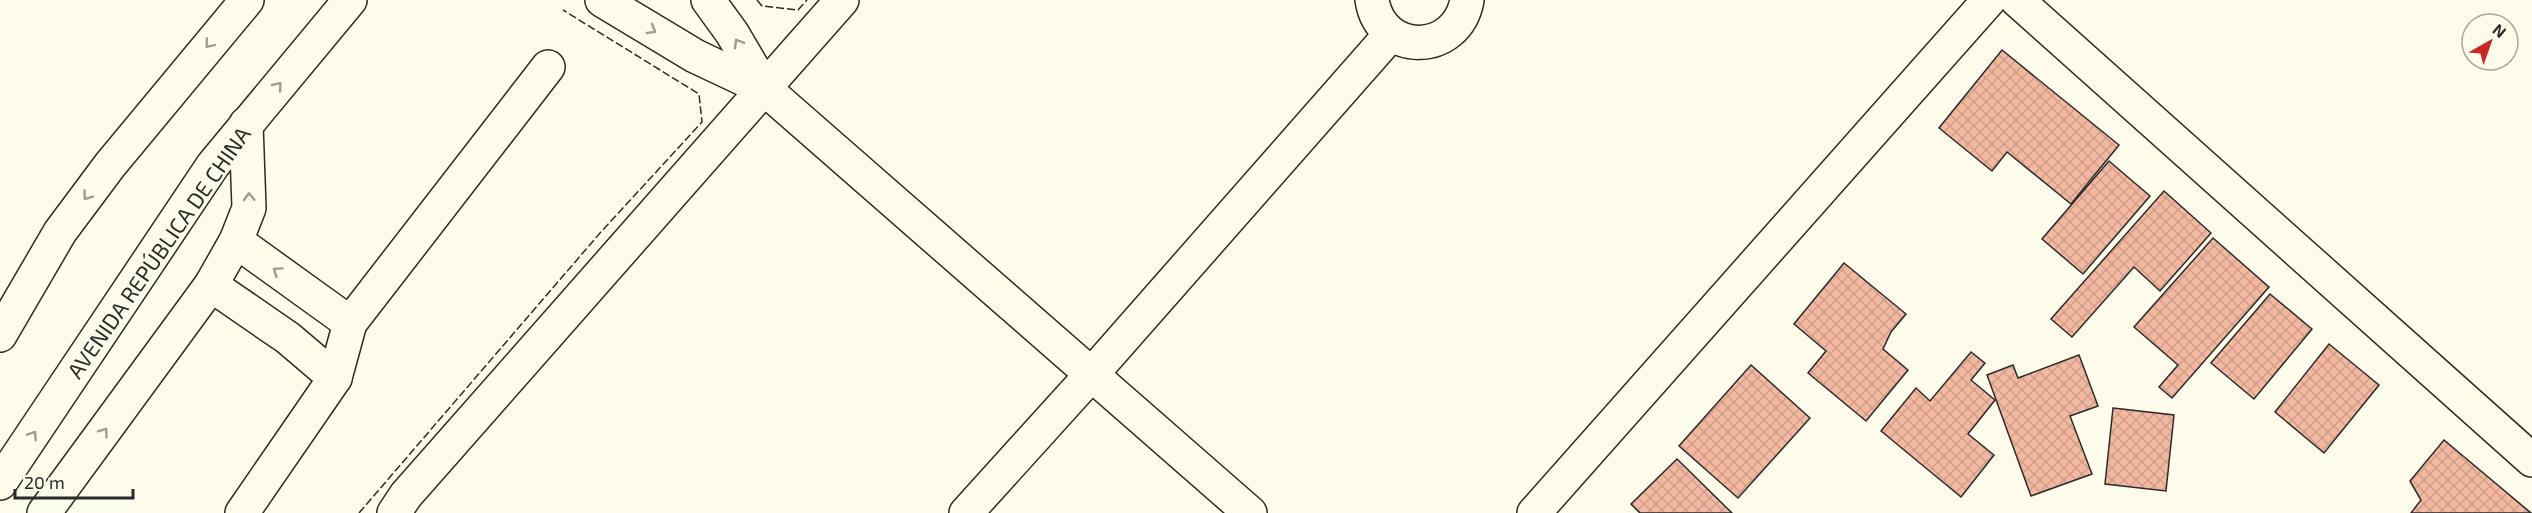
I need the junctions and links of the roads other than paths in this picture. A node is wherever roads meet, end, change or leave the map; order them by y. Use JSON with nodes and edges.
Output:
{"nodes":[{"id":1,"x":350,"y":0,"type":"edge"},
{"id":2,"x":602,"y":0,"type":"edge"},
{"id":3,"x":708,"y":0,"type":"edge"},
{"id":4,"x":842,"y":0,"type":"edge"},
{"id":5,"x":1372,"y":0,"type":"edge"},
{"id":6,"x":1467,"y":0,"type":"edge"},
{"id":7,"x":1989,"y":0,"type":"edge"},
{"id":8,"x":2017,"y":0,"type":"edge"},
{"id":9,"x":240,"y":6,"type":"edge"},
{"id":10,"x":1391,"y":34,"type":"junction"},
{"id":11,"x":548,"y":67,"type":"dead end"},
{"id":12,"x":765,"y":89,"type":"junction"},
{"id":13,"x":246,"y":123,"type":"junction"},
{"id":14,"x":236,"y":241,"type":"junction"},
{"id":15,"x":211,"y":285,"type":"junction"},
{"id":16,"x":350,"y":322,"type":"junction"},
{"id":17,"x":0,"y":335,"type":"edge"},
{"id":18,"x":1091,"y":375,"type":"junction"},
{"id":19,"x":335,"y":378,"type":"junction"},
{"id":20,"x":2532,"y":460,"type":"edge"},
{"id":21,"x":0,"y":483,"type":"edge"},
{"id":22,"x":44,"y":513,"type":"edge"},
{"id":23,"x":242,"y":513,"type":"edge"},
{"id":24,"x":394,"y":513,"type":"edge"},
{"id":25,"x":966,"y":513,"type":"edge"},
{"id":26,"x":1250,"y":513,"type":"edge"},
{"id":27,"x":1534,"y":513,"type":"edge"}],
"edges":[{"from":13,"to":1,"type":"street","name":"AVENIDA REPÚBLICA DE CHINA","one_way":true},
{"from":2,"to":12,"type":"street","one_way":true},
{"from":12,"to":3,"type":"street","one_way":true},
{"from":4,"to":12,"type":"street"},
{"from":5,"to":10,"type":"street"},
{"from":6,"to":10,"type":"street"},
{"from":7,"to":27,"type":"street"},
{"from":8,"to":20,"type":"street"},
{"from":9,"to":17,"type":"street","one_way":true},
{"from":10,"to":18,"type":"street"},
{"from":11,"to":16,"type":"street"},
{"from":12,"to":18,"type":"street"},
{"from":12,"to":24,"type":"street"},
{"from":14,"to":13,"type":"street","one_way":true},
{"from":21,"to":13,"type":"street","name":"AVENIDA REPÚBLICA DE CHINA","one_way":true},
{"from":14,"to":15,"type":"street"},
{"from":16,"to":14,"type":"street","one_way":true},
{"from":15,"to":19,"type":"street"},
{"from":22,"to":15,"type":"street","one_way":true},
{"from":16,"to":19,"type":"street"},
{"from":18,"to":25,"type":"street"},
{"from":18,"to":26,"type":"street"},
{"from":19,"to":23,"type":"street"}]}
